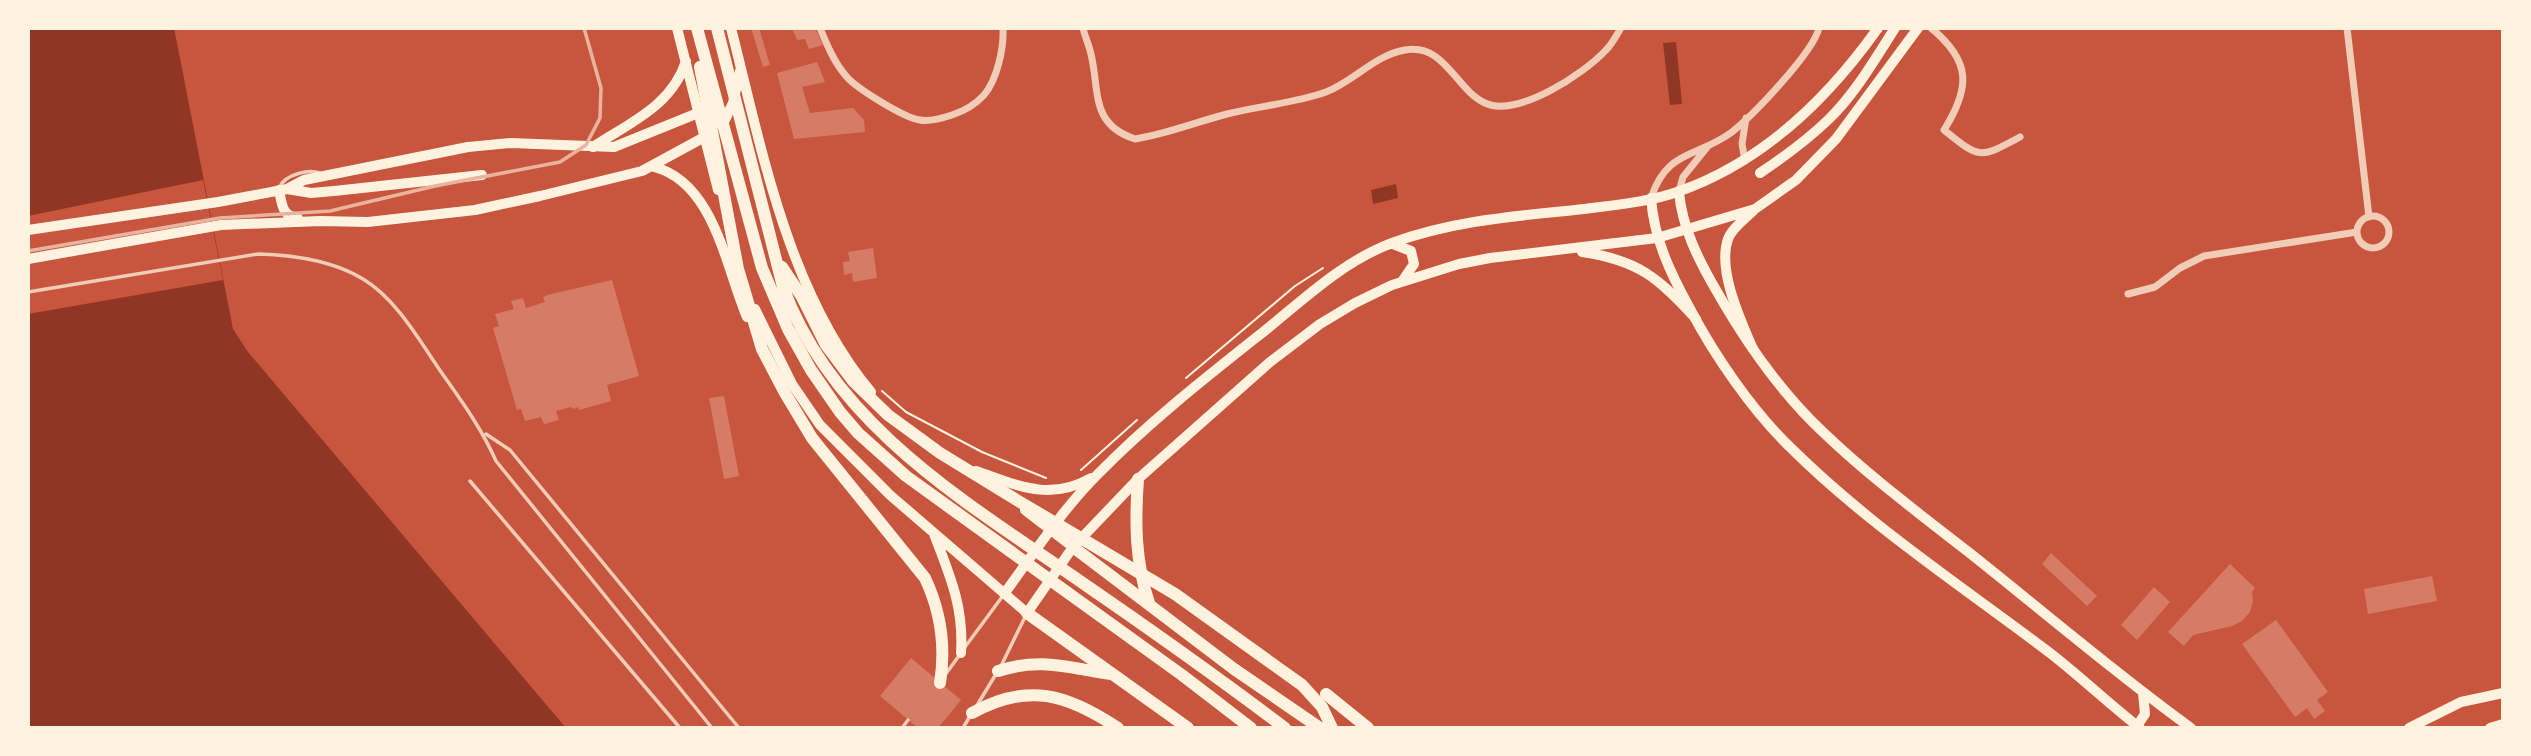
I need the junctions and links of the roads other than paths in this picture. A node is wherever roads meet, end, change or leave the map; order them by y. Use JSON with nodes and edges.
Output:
{"nodes":[{"id":1,"x":677,"y":28,"type":"edge"},
{"id":2,"x":717,"y":28,"type":"edge"},
{"id":3,"x":731,"y":28,"type":"edge"},
{"id":4,"x":820,"y":28,"type":"edge"},
{"id":5,"x":1003,"y":28,"type":"edge"},
{"id":6,"x":1083,"y":28,"type":"edge"},
{"id":7,"x":1621,"y":28,"type":"edge"},
{"id":8,"x":1819,"y":28,"type":"edge"},
{"id":9,"x":1878,"y":28,"type":"edge"},
{"id":10,"x":1895,"y":28,"type":"edge"},
{"id":11,"x":1918,"y":28,"type":"edge"},
{"id":12,"x":1931,"y":28,"type":"edge"},
{"id":13,"x":2347,"y":28,"type":"edge"},
{"id":14,"x":698,"y":32,"type":"edge"},
{"id":15,"x":686,"y":61,"type":"junction"},
{"id":16,"x":741,"y":67,"type":"junction"},
{"id":17,"x":697,"y":112,"type":"junction"},
{"id":18,"x":728,"y":116,"type":"junction"},
{"id":19,"x":1746,"y":118,"type":"junction"},
{"id":20,"x":704,"y":137,"type":"junction"},
{"id":21,"x":2020,"y":137,"type":"dead end"},
{"id":22,"x":1709,"y":145,"type":"junction"},
{"id":23,"x":593,"y":148,"type":"junction"},
{"id":24,"x":765,"y":159,"type":"junction"},
{"id":25,"x":1745,"y":161,"type":"junction"},
{"id":26,"x":654,"y":167,"type":"junction"},
{"id":27,"x":1760,"y":173,"type":"dead end"},
{"id":28,"x":482,"y":175,"type":"dead end"},
{"id":29,"x":283,"y":190,"type":"junction"},
{"id":30,"x":1679,"y":192,"type":"junction"},
{"id":31,"x":1651,"y":198,"type":"junction"},
{"id":32,"x":1755,"y":209,"type":"junction"},
{"id":33,"x":2370,"y":217,"type":"junction"},
{"id":34,"x":320,"y":221,"type":"junction"},
{"id":35,"x":28,"y":230,"type":"edge"},
{"id":36,"x":1687,"y":230,"type":"junction"},
{"id":37,"x":2357,"y":232,"type":"junction"},
{"id":38,"x":1657,"y":238,"type":"junction"},
{"id":39,"x":1390,"y":243,"type":"junction"},
{"id":40,"x":1568,"y":250,"type":"junction"},
{"id":41,"x":28,"y":259,"type":"edge"},
{"id":42,"x":778,"y":261,"type":"junction"},
{"id":43,"x":1401,"y":282,"type":"junction"},
{"id":44,"x":28,"y":292,"type":"edge"},
{"id":45,"x":2129,"y":294,"type":"dead end"},
{"id":46,"x":1696,"y":320,"type":"junction"},
{"id":47,"x":772,"y":345,"type":"junction"},
{"id":48,"x":1753,"y":349,"type":"junction"},
{"id":49,"x":484,"y":433,"type":"junction"},
{"id":50,"x":973,"y":470,"type":"junction"},
{"id":51,"x":1098,"y":474,"type":"junction"},
{"id":52,"x":1139,"y":479,"type":"junction"},
{"id":53,"x":470,"y":481,"type":"dead end"},
{"id":54,"x":994,"y":486,"type":"junction"},
{"id":55,"x":1051,"y":530,"type":"junction"},
{"id":56,"x":933,"y":532,"type":"junction"},
{"id":57,"x":1073,"y":547,"type":"junction"},
{"id":58,"x":1004,"y":594,"type":"junction"},
{"id":59,"x":1149,"y":603,"type":"junction"},
{"id":60,"x":1027,"y":613,"type":"junction"},
{"id":61,"x":961,"y":653,"type":"junction"},
{"id":62,"x":998,"y":671,"type":"junction"},
{"id":63,"x":1114,"y":674,"type":"junction"},
{"id":64,"x":940,"y":683,"type":"joint"},
{"id":65,"x":2143,"y":693,"type":"junction"},
{"id":66,"x":2503,"y":693,"type":"edge"},
{"id":67,"x":1326,"y":694,"type":"dead end"},
{"id":68,"x":972,"y":713,"type":"junction"},
{"id":69,"x":908,"y":720,"type":"dead end"},
{"id":70,"x":2503,"y":724,"type":"edge"},
{"id":71,"x":2138,"y":727,"type":"edge"},
{"id":72,"x":680,"y":728,"type":"edge"},
{"id":73,"x":712,"y":728,"type":"edge"},
{"id":74,"x":739,"y":728,"type":"edge"},
{"id":75,"x":902,"y":728,"type":"edge"},
{"id":76,"x":963,"y":728,"type":"edge"},
{"id":77,"x":1118,"y":728,"type":"edge"},
{"id":78,"x":1188,"y":728,"type":"edge"},
{"id":79,"x":1251,"y":728,"type":"edge"},
{"id":80,"x":1285,"y":728,"type":"edge"},
{"id":81,"x":1320,"y":728,"type":"edge"},
{"id":82,"x":1332,"y":728,"type":"edge"},
{"id":83,"x":1367,"y":728,"type":"edge"},
{"id":84,"x":2191,"y":728,"type":"edge"},
{"id":85,"x":2409,"y":728,"type":"edge"},
{"id":86,"x":2490,"y":728,"type":"edge"}],
"edges":[{"from":1,"to":15,"type":"main road"},
{"from":2,"to":42,"type":"highway"},
{"from":3,"to":16,"type":"main road"},
{"from":4,"to":5,"type":"street"},
{"from":6,"to":7,"type":"street"},
{"from":8,"to":19,"type":"street"},
{"from":9,"to":25,"type":"main road"},
{"from":10,"to":27,"type":"main road"},
{"from":11,"to":32,"type":"main road"},
{"from":12,"to":21,"type":"street"},
{"from":13,"to":33,"type":"street"},
{"from":14,"to":64,"type":"highway"},
{"from":14,"to":79,"type":"highway"},
{"from":15,"to":17,"type":"main road"},
{"from":15,"to":23,"type":"main road"},
{"from":16,"to":18,"type":"main road"},
{"from":16,"to":24,"type":"main road"},
{"from":17,"to":18,"type":"main road"},
{"from":17,"to":20,"type":"main road"},
{"from":17,"to":23,"type":"main road"},
{"from":18,"to":20,"type":"main road"},
{"from":18,"to":24,"type":"main road"},
{"from":19,"to":22,"type":"street"},
{"from":19,"to":25,"type":"street"},
{"from":20,"to":26,"type":"main road"},
{"from":20,"to":47,"type":"main road"},
{"from":22,"to":30,"type":"street"},
{"from":22,"to":31,"type":"street"},
{"from":23,"to":29,"type":"main road"},
{"from":24,"to":50,"type":"main road"},
{"from":25,"to":30,"type":"main road"},
{"from":26,"to":34,"type":"main road"},
{"from":26,"to":47,"type":"main road"},
{"from":28,"to":29,"type":"main road"},
{"from":29,"to":34,"type":"main road"},
{"from":29,"to":35,"type":"main road"},
{"from":30,"to":31,"type":"main road"},
{"from":30,"to":36,"type":"main road"},
{"from":31,"to":38,"type":"main road"},
{"from":31,"to":39,"type":"main road"},
{"from":32,"to":36,"type":"main road"},
{"from":32,"to":48,"type":"main road"},
{"from":33,"to":37,"type":"street"},
{"from":33,"to":37,"type":"street"},
{"from":34,"to":41,"type":"main road"},
{"from":36,"to":38,"type":"main road"},
{"from":36,"to":48,"type":"main road"},
{"from":37,"to":45,"type":"street"},
{"from":38,"to":40,"type":"main road"},
{"from":38,"to":46,"type":"main road"},
{"from":39,"to":43,"type":"main road"},
{"from":39,"to":51,"type":"main road"},
{"from":40,"to":43,"type":"main road"},
{"from":40,"to":46,"type":"main road"},
{"from":42,"to":54,"type":"highway"},
{"from":42,"to":80,"type":"highway"},
{"from":43,"to":52,"type":"main road"},
{"from":44,"to":49,"type":"lane"},
{"from":46,"to":71,"type":"main road"},
{"from":47,"to":56,"type":"main road"},
{"from":48,"to":65,"type":"main road"},
{"from":49,"to":73,"type":"lane"},
{"from":49,"to":74,"type":"lane"},
{"from":50,"to":51,"type":"main road"},
{"from":50,"to":54,"type":"main road"},
{"from":51,"to":55,"type":"main road"},
{"from":52,"to":57,"type":"main road"},
{"from":52,"to":59,"type":"highway"},
{"from":53,"to":72,"type":"lane"},
{"from":54,"to":55,"type":"main road"},
{"from":54,"to":82,"type":"highway"},
{"from":55,"to":57,"type":"main road"},
{"from":55,"to":58,"type":"main road"},
{"from":56,"to":58,"type":"main road"},
{"from":56,"to":61,"type":"main road"},
{"from":57,"to":59,"type":"highway"},
{"from":57,"to":60,"type":"main road"},
{"from":58,"to":60,"type":"main road"},
{"from":58,"to":61,"type":"lane"},
{"from":59,"to":81,"type":"highway"},
{"from":60,"to":62,"type":"lane"},
{"from":60,"to":63,"type":"highway"},
{"from":61,"to":64,"type":"lane"},
{"from":62,"to":63,"type":"highway"},
{"from":62,"to":68,"type":"lane"},
{"from":63,"to":78,"type":"highway"},
{"from":65,"to":71,"type":"main road"},
{"from":65,"to":84,"type":"main road"},
{"from":66,"to":85,"type":"main road"},
{"from":67,"to":83,"type":"highway"},
{"from":68,"to":76,"type":"lane"},
{"from":68,"to":77,"type":"highway"},
{"from":69,"to":75,"type":"lane"},
{"from":70,"to":86,"type":"main road"}]}
